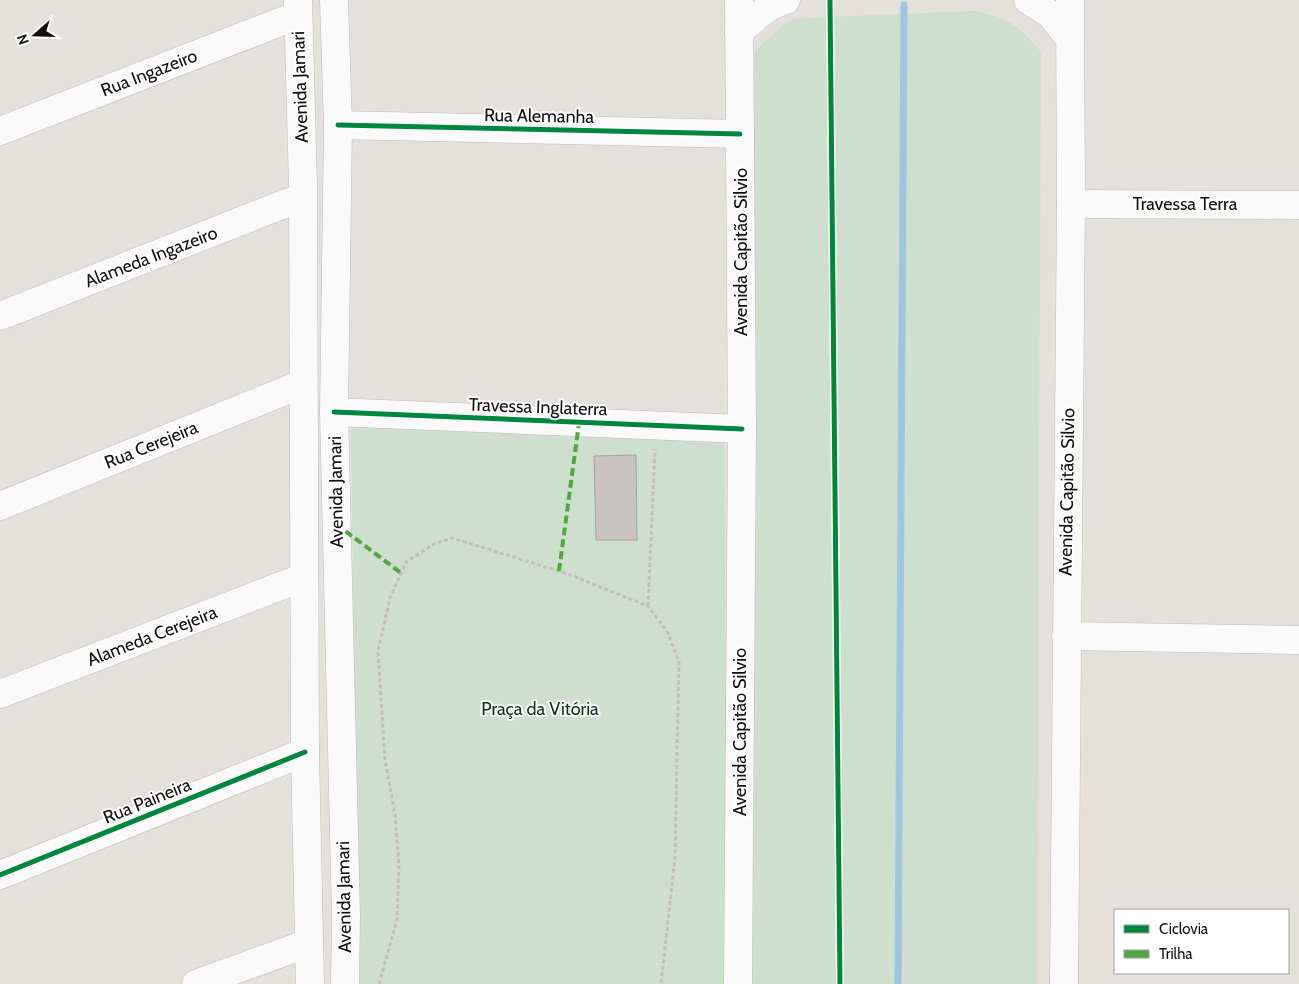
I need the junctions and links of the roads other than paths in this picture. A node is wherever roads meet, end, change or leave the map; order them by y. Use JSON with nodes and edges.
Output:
{"nodes":[{"id":1,"x":334,"y":0,"type":"edge"},
{"id":2,"x":739,"y":0,"type":"edge"},
{"id":3,"x":786,"y":0,"type":"edge"},
{"id":4,"x":1028,"y":0,"type":"edge"},
{"id":5,"x":1070,"y":0,"type":"edge"},
{"id":6,"x":298,"y":8,"type":"edge"},
{"id":7,"x":739,"y":32,"type":"junction"},
{"id":8,"x":1070,"y":39,"type":"junction"},
{"id":9,"x":338,"y":126,"type":"junction"},
{"id":10,"x":0,"y":131,"type":"edge"},
{"id":11,"x":740,"y":134,"type":"junction"},
{"id":12,"x":337,"y":188,"type":"junction"},
{"id":13,"x":303,"y":192,"type":"junction"},
{"id":14,"x":1071,"y":204,"type":"junction"},
{"id":15,"x":1299,"y":205,"type":"edge"},
{"id":16,"x":0,"y":316,"type":"edge"},
{"id":17,"x":302,"y":384,"type":"junction"},
{"id":18,"x":334,"y":412,"type":"junction"},
{"id":19,"x":742,"y":429,"type":"junction"},
{"id":20,"x":0,"y":506,"type":"edge"},
{"id":21,"x":304,"y":578,"type":"junction"},
{"id":22,"x":1066,"y":636,"type":"junction"},
{"id":23,"x":1299,"y":640,"type":"edge"},
{"id":24,"x":0,"y":694,"type":"edge"},
{"id":25,"x":305,"y":752,"type":"junction"},
{"id":26,"x":0,"y":875,"type":"edge"},
{"id":27,"x":346,"y":916,"type":"junction"},
{"id":28,"x":309,"y":930,"type":"junction"},
{"id":29,"x":196,"y":984,"type":"edge"},
{"id":30,"x":310,"y":984,"type":"edge"},
{"id":31,"x":345,"y":984,"type":"edge"},
{"id":32,"x":738,"y":984,"type":"edge"},
{"id":33,"x":1064,"y":984,"type":"edge"}],
"edges":[{"from":1,"to":9,"type":"main road","name":"Avenida Jamari"},
{"from":2,"to":7,"type":"main road","name":"Avenida Capitão Silvio"},
{"from":3,"to":7,"type":"main road"},
{"from":4,"to":8,"type":"main road"},
{"from":5,"to":8,"type":"main road","name":"Avenida Capitão Silvio"},
{"from":6,"to":10,"type":"main road","name":"Rua Ingazeiro"},
{"from":6,"to":13,"type":"main road","name":"Avenida Jamari"},
{"from":7,"to":11,"type":"main road","name":"Avenida Capitão Silvio"},
{"from":8,"to":14,"type":"main road","name":"Avenida Capitão Silvio"},
{"from":9,"to":11,"type":"main road","name":"Rua Alemanha"},
{"from":9,"to":12,"type":"main road","name":"Avenida Jamari"},
{"from":11,"to":19,"type":"main road","name":"Avenida Capitão Silvio"},
{"from":12,"to":13,"type":"main road"},
{"from":12,"to":18,"type":"main road","name":"Avenida Jamari"},
{"from":13,"to":16,"type":"main road","name":"Alameda Ingazeiro"},
{"from":13,"to":17,"type":"main road","name":"Avenida Jamari"},
{"from":14,"to":15,"type":"main road","name":"Travessa Terra"},
{"from":14,"to":22,"type":"main road","name":"Avenida Capitão Silvio"},
{"from":17,"to":20,"type":"main road","name":"Rua Cerejeira"},
{"from":17,"to":21,"type":"main road","name":"Avenida Jamari"},
{"from":18,"to":19,"type":"main road","name":"Travessa Inglaterra"},
{"from":18,"to":27,"type":"main road","name":"Avenida Jamari"},
{"from":19,"to":32,"type":"main road","name":"Avenida Capitão Silvio"},
{"from":21,"to":24,"type":"main road","name":"Alameda Cerejeira"},
{"from":21,"to":25,"type":"main road","name":"Avenida Jamari"},
{"from":22,"to":23,"type":"main road"},
{"from":22,"to":33,"type":"main road","name":"Avenida Capitão Silvio"},
{"from":25,"to":26,"type":"main road","name":"Rua Paineira"},
{"from":25,"to":28,"type":"main road","name":"Avenida Jamari"},
{"from":27,"to":28,"type":"main road"},
{"from":27,"to":31,"type":"main road","name":"Avenida Jamari"},
{"from":28,"to":29,"type":"main road"},
{"from":28,"to":30,"type":"main road","name":"Avenida Jamari"}]}
